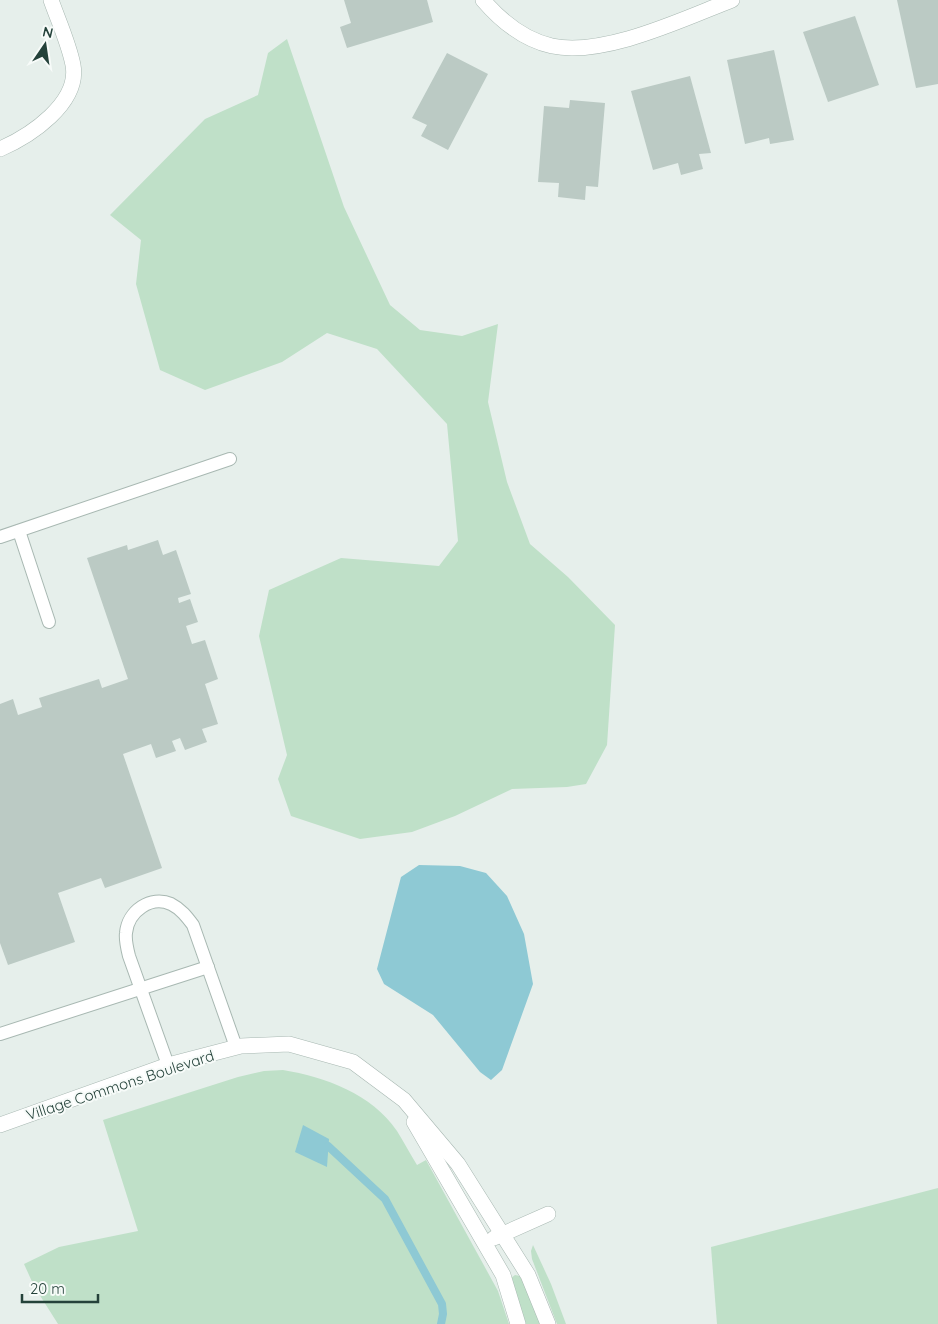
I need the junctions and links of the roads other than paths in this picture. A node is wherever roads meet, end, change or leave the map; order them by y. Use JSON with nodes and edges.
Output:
{"nodes":[{"id":1,"x":51,"y":0,"type":"edge"},
{"id":2,"x":483,"y":0,"type":"edge"},
{"id":3,"x":732,"y":0,"type":"edge"},
{"id":4,"x":0,"y":149,"type":"edge"},
{"id":5,"x":230,"y":459,"type":"dead end"},
{"id":6,"x":19,"y":531,"type":"junction"},
{"id":7,"x":0,"y":537,"type":"edge"},
{"id":8,"x":49,"y":622,"type":"dead end"},
{"id":9,"x":208,"y":967,"type":"junction"},
{"id":10,"x":141,"y":989,"type":"junction"},
{"id":11,"x":0,"y":1034,"type":"edge"},
{"id":12,"x":236,"y":1047,"type":"junction"},
{"id":13,"x":168,"y":1065,"type":"junction"},
{"id":14,"x":404,"y":1100,"type":"junction"},
{"id":15,"x":0,"y":1124,"type":"edge"},
{"id":16,"x":548,"y":1214,"type":"dead end"},
{"id":17,"x":502,"y":1234,"type":"junction"},
{"id":18,"x":483,"y":1242,"type":"junction"},
{"id":19,"x":518,"y":1324,"type":"edge"},
{"id":20,"x":548,"y":1324,"type":"edge"}],
"edges":[{"from":1,"to":4,"type":"street"},
{"from":2,"to":3,"type":"street"},
{"from":5,"to":6,"type":"lane"},
{"from":6,"to":7,"type":"lane"},
{"from":6,"to":8,"type":"lane"},
{"from":9,"to":10,"type":"lane"},
{"from":9,"to":10,"type":"lane"},
{"from":9,"to":12,"type":"lane"},
{"from":10,"to":11,"type":"lane"},
{"from":10,"to":13,"type":"lane"},
{"from":12,"to":13,"type":"street","name":"Village Commons Boulevard"},
{"from":12,"to":14,"type":"street","name":"Village Commons Boulevard"},
{"from":13,"to":15,"type":"street","name":"Village Commons Boulevard"},
{"from":14,"to":17,"type":"street","name":"Village Commons Boulevard"},
{"from":14,"to":18,"type":"street","name":"Village Commons Boulevard"},
{"from":16,"to":17,"type":"street"},
{"from":17,"to":18,"type":"street"},
{"from":17,"to":20,"type":"street","name":"Village Commons Boulevard"},
{"from":18,"to":19,"type":"street","name":"Village Commons Boulevard"}]}
